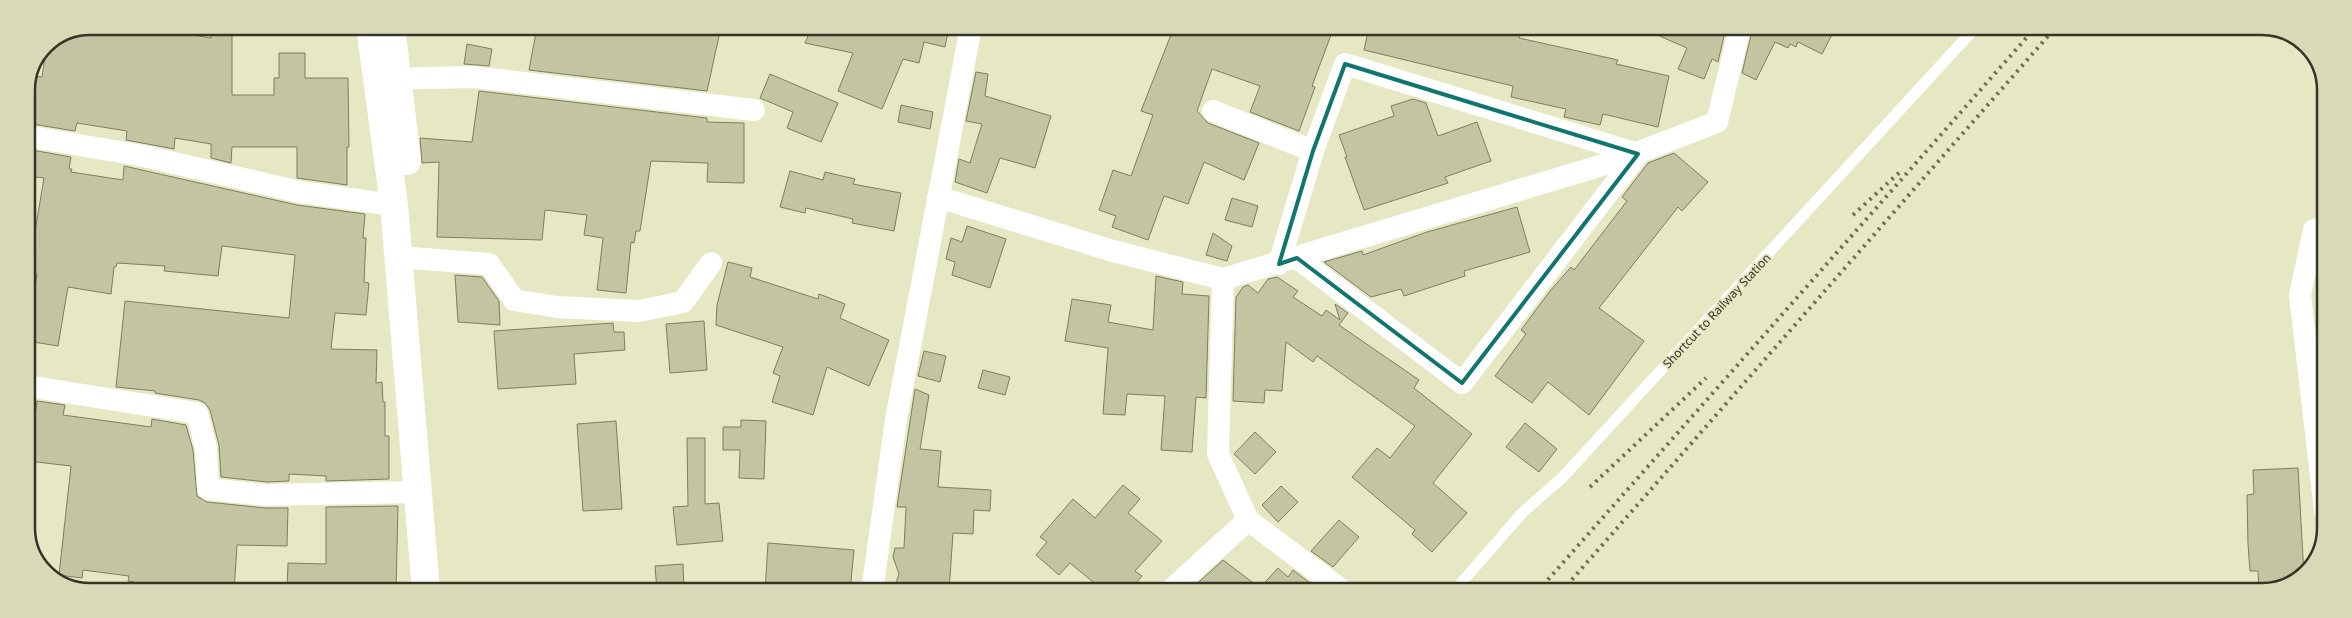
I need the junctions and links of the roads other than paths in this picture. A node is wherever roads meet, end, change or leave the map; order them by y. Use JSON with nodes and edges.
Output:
{"nodes":[{"id":1,"x":373,"y":35,"type":"edge"},
{"id":2,"x":390,"y":35,"type":"edge"},
{"id":3,"x":969,"y":35,"type":"edge"},
{"id":4,"x":1738,"y":35,"type":"edge"},
{"id":5,"x":1969,"y":35,"type":"edge"},
{"id":6,"x":388,"y":78,"type":"junction"},
{"id":7,"x":754,"y":110,"type":"dead end"},
{"id":8,"x":1213,"y":111,"type":"dead end"},
{"id":9,"x":35,"y":138,"type":"edge"},
{"id":10,"x":1313,"y":151,"type":"junction"},
{"id":11,"x":1638,"y":154,"type":"junction"},
{"id":12,"x":938,"y":198,"type":"junction"},
{"id":13,"x":394,"y":205,"type":"junction"},
{"id":14,"x":2317,"y":229,"type":"edge"},
{"id":15,"x":408,"y":258,"type":"junction"},
{"id":16,"x":1288,"y":261,"type":"junction"},
{"id":17,"x":711,"y":263,"type":"dead end"},
{"id":18,"x":1223,"y":279,"type":"junction"},
{"id":19,"x":35,"y":387,"type":"edge"},
{"id":20,"x":2317,"y":405,"type":"edge"},
{"id":21,"x":418,"y":492,"type":"junction"},
{"id":22,"x":1248,"y":520,"type":"junction"},
{"id":23,"x":425,"y":583,"type":"edge"},
{"id":24,"x":440,"y":583,"type":"edge"},
{"id":25,"x":873,"y":583,"type":"edge"},
{"id":26,"x":1179,"y":583,"type":"edge"},
{"id":27,"x":1332,"y":583,"type":"edge"},
{"id":28,"x":1461,"y":583,"type":"edge"}],
"edges":[{"from":1,"to":6,"type":"street"},
{"from":2,"to":6,"type":"street"},
{"from":3,"to":12,"type":"street"},
{"from":4,"to":11,"type":"street"},
{"from":5,"to":28,"type":"lane","name":"Shortcut to Railway Station"},
{"from":6,"to":7,"type":"street"},
{"from":6,"to":13,"type":"street"},
{"from":6,"to":15,"type":"street"},
{"from":8,"to":10,"type":"street"},
{"from":9,"to":13,"type":"street"},
{"from":10,"to":11,"type":"street"},
{"from":10,"to":16,"type":"street"},
{"from":11,"to":16,"type":"street"},
{"from":11,"to":16,"type":"street"},
{"from":12,"to":18,"type":"street"},
{"from":12,"to":25,"type":"street"},
{"from":13,"to":15,"type":"street"},
{"from":14,"to":20,"type":"street"},
{"from":15,"to":17,"type":"street"},
{"from":15,"to":21,"type":"street"},
{"from":15,"to":24,"type":"street"},
{"from":16,"to":18,"type":"street"},
{"from":18,"to":22,"type":"street"},
{"from":19,"to":21,"type":"street"},
{"from":21,"to":23,"type":"street"},
{"from":22,"to":26,"type":"street"},
{"from":22,"to":27,"type":"street"}]}
